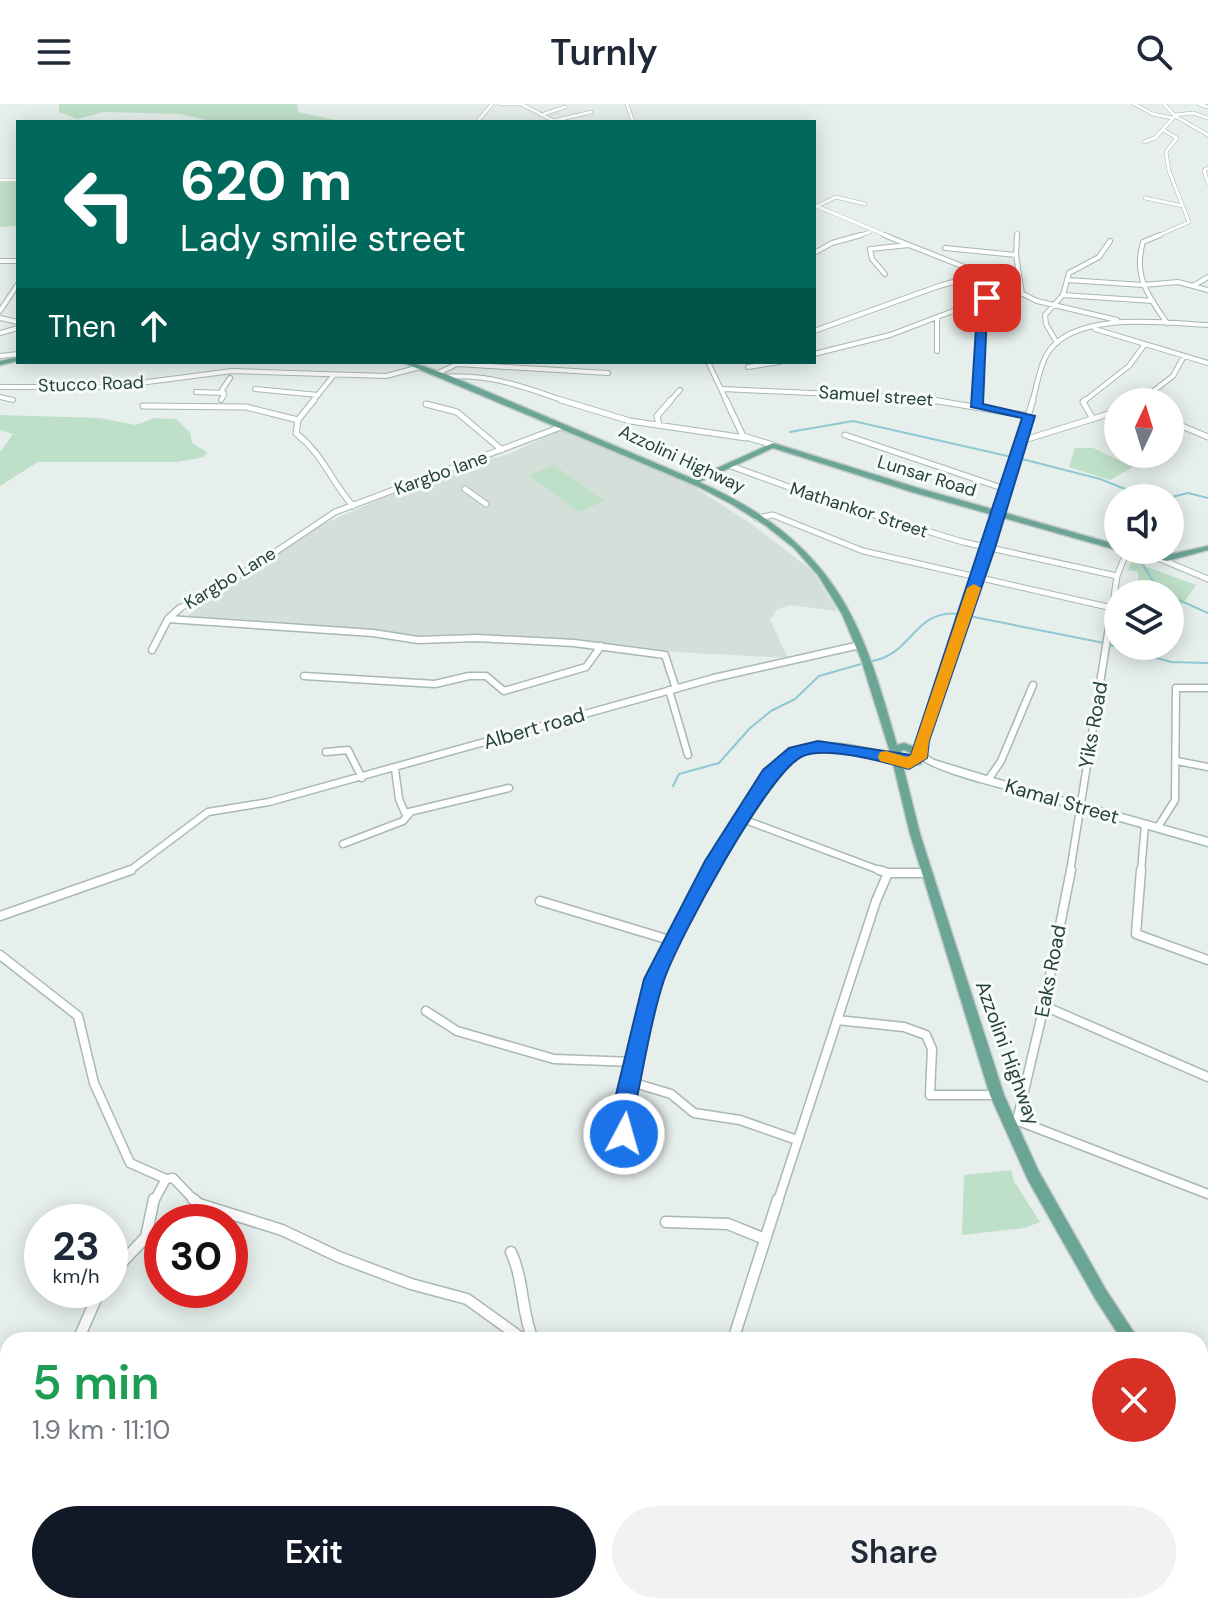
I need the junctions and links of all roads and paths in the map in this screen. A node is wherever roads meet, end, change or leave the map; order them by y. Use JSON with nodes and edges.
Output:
{"nodes":[{"id":1,"x":492,"y":104,"type":"edge"},
{"id":2,"x":499,"y":104,"type":"edge"},
{"id":3,"x":522,"y":104,"type":"edge"},
{"id":4,"x":1134,"y":104,"type":"edge"},
{"id":5,"x":1164,"y":104,"type":"edge"},
{"id":6,"x":1199,"y":104,"type":"edge"},
{"id":7,"x":565,"y":107,"type":"dead end"},
{"id":8,"x":1208,"y":107,"type":"edge"},
{"id":9,"x":591,"y":112,"type":"dead end"},
{"id":10,"x":541,"y":115,"type":"junction"},
{"id":11,"x":1174,"y":116,"type":"junction"},
{"id":12,"x":1208,"y":118,"type":"edge"},
{"id":13,"x":479,"y":120,"type":"edge"},
{"id":14,"x":551,"y":120,"type":"edge"},
{"id":15,"x":562,"y":120,"type":"edge"},
{"id":16,"x":1165,"y":131,"type":"junction"},
{"id":17,"x":1208,"y":135,"type":"edge"},
{"id":18,"x":1144,"y":142,"type":"dead end"},
{"id":19,"x":1208,"y":168,"type":"edge"},
{"id":20,"x":1208,"y":183,"type":"edge"},
{"id":21,"x":1145,"y":198,"type":"dead end"},
{"id":22,"x":865,"y":204,"type":"dead end"},
{"id":23,"x":816,"y":206,"type":"edge"},
{"id":24,"x":1183,"y":206,"type":"junction"},
{"id":25,"x":872,"y":231,"type":"junction"},
{"id":26,"x":1017,"y":233,"type":"dead end"},
{"id":27,"x":1110,"y":241,"type":"dead end"},
{"id":28,"x":911,"y":245,"type":"junction"},
{"id":29,"x":945,"y":248,"type":"dead end"},
{"id":30,"x":816,"y":252,"type":"edge"},
{"id":31,"x":1016,"y":255,"type":"junction"},
{"id":32,"x":885,"y":274,"type":"dead end"},
{"id":33,"x":982,"y":274,"type":"junction"},
{"id":34,"x":1208,"y":277,"type":"edge"},
{"id":35,"x":1067,"y":280,"type":"junction"},
{"id":36,"x":1143,"y":285,"type":"junction"},
{"id":37,"x":1193,"y":286,"type":"junction"},
{"id":38,"x":16,"y":288,"type":"edge"},
{"id":39,"x":1011,"y":289,"type":"junction"},
{"id":40,"x":1208,"y":290,"type":"edge"},
{"id":41,"x":1022,"y":294,"type":"junction"},
{"id":42,"x":1063,"y":295,"type":"junction"},
{"id":43,"x":985,"y":300,"type":"junction"},
{"id":44,"x":1153,"y":301,"type":"junction"},
{"id":45,"x":1055,"y":306,"type":"junction"},
{"id":46,"x":0,"y":311,"type":"edge"},
{"id":47,"x":937,"y":318,"type":"junction"},
{"id":48,"x":1122,"y":321,"type":"junction"},
{"id":49,"x":1167,"y":323,"type":"junction"},
{"id":50,"x":1208,"y":325,"type":"edge"},
{"id":51,"x":1092,"y":328,"type":"junction"},
{"id":52,"x":816,"y":330,"type":"edge"},
{"id":53,"x":1057,"y":343,"type":"junction"},
{"id":54,"x":1145,"y":344,"type":"junction"},
{"id":55,"x":937,"y":351,"type":"dead end"},
{"id":56,"x":816,"y":354,"type":"edge"},
{"id":57,"x":1184,"y":356,"type":"junction"},
{"id":58,"x":1208,"y":363,"type":"edge"},
{"id":59,"x":411,"y":364,"type":"edge"},
{"id":60,"x":532,"y":364,"type":"edge"},
{"id":61,"x":709,"y":364,"type":"edge"},
{"id":62,"x":767,"y":364,"type":"edge"},
{"id":63,"x":420,"y":367,"type":"junction"},
{"id":64,"x":748,"y":367,"type":"dead end"},
{"id":65,"x":529,"y":368,"type":"junction"},
{"id":66,"x":608,"y":373,"type":"dead end"},
{"id":67,"x":440,"y":375,"type":"junction"},
{"id":68,"x":333,"y":376,"type":"junction"},
{"id":69,"x":230,"y":378,"type":"dead end"},
{"id":70,"x":0,"y":387,"type":"edge"},
{"id":71,"x":1157,"y":388,"type":"edge"},
{"id":72,"x":255,"y":389,"type":"dead end"},
{"id":73,"x":723,"y":389,"type":"junction"},
{"id":74,"x":680,"y":390,"type":"dead end"},
{"id":75,"x":196,"y":392,"type":"dead end"},
{"id":76,"x":224,"y":393,"type":"junction"},
{"id":77,"x":318,"y":395,"type":"junction"},
{"id":78,"x":0,"y":397,"type":"edge"},
{"id":79,"x":13,"y":400,"type":"dead end"},
{"id":80,"x":221,"y":400,"type":"dead end"},
{"id":81,"x":426,"y":404,"type":"dead end"},
{"id":82,"x":143,"y":406,"type":"dead end"},
{"id":83,"x":977,"y":407,"type":"junction"},
{"id":84,"x":1104,"y":415,"type":"edge"},
{"id":85,"x":1029,"y":416,"type":"junction"},
{"id":86,"x":1093,"y":419,"type":"junction"},
{"id":87,"x":298,"y":420,"type":"junction"},
{"id":88,"x":659,"y":425,"type":"junction"},
{"id":89,"x":561,"y":427,"type":"junction"},
{"id":90,"x":1184,"y":427,"type":"edge"},
{"id":91,"x":845,"y":435,"type":"dead end"},
{"id":92,"x":1208,"y":437,"type":"edge"},
{"id":93,"x":746,"y":438,"type":"junction"},
{"id":94,"x":1021,"y":441,"type":"junction"},
{"id":95,"x":773,"y":445,"type":"junction"},
{"id":96,"x":502,"y":450,"type":"junction"},
{"id":97,"x":731,"y":466,"type":"junction"},
{"id":98,"x":692,"y":482,"type":"junction"},
{"id":99,"x":465,"y":489,"type":"dead end"},
{"id":100,"x":1005,"y":489,"type":"junction"},
{"id":101,"x":486,"y":504,"type":"dead end"},
{"id":102,"x":353,"y":506,"type":"junction"},
{"id":103,"x":997,"y":514,"type":"junction"},
{"id":104,"x":757,"y":518,"type":"junction"},
{"id":105,"x":323,"y":520,"type":"joint"},
{"id":106,"x":1104,"y":544,"type":"edge"},
{"id":107,"x":988,"y":548,"type":"junction"},
{"id":108,"x":1208,"y":548,"type":"edge"},
{"id":109,"x":1184,"y":555,"type":"edge"},
{"id":110,"x":1122,"y":564,"type":"edge"},
{"id":111,"x":1172,"y":564,"type":"edge"},
{"id":112,"x":1117,"y":576,"type":"junction"},
{"id":113,"x":978,"y":577,"type":"junction"},
{"id":114,"x":1208,"y":579,"type":"edge"},
{"id":115,"x":1116,"y":580,"type":"edge"},
{"id":116,"x":1104,"y":606,"type":"edge"},
{"id":117,"x":168,"y":619,"type":"junction"},
{"id":118,"x":860,"y":645,"type":"junction"},
{"id":119,"x":601,"y":646,"type":"junction"},
{"id":120,"x":152,"y":650,"type":"dead end"},
{"id":121,"x":1104,"y":658,"type":"edge"},
{"id":122,"x":304,"y":676,"type":"dead end"},
{"id":123,"x":1033,"y":685,"type":"dead end"},
{"id":124,"x":1208,"y":688,"type":"edge"},
{"id":125,"x":672,"y":690,"type":"junction"},
{"id":126,"x":326,"y":752,"type":"dead end"},
{"id":127,"x":688,"y":755,"type":"dead end"},
{"id":128,"x":907,"y":755,"type":"junction"},
{"id":129,"x":1177,"y":761,"type":"junction"},
{"id":130,"x":1208,"y":767,"type":"edge"},
{"id":131,"x":395,"y":769,"type":"junction"},
{"id":132,"x":362,"y":778,"type":"junction"},
{"id":133,"x":988,"y":780,"type":"junction"},
{"id":134,"x":509,"y":788,"type":"dead end"},
{"id":135,"x":1080,"y":806,"type":"junction"},
{"id":136,"x":409,"y":814,"type":"junction"},
{"id":137,"x":740,"y":818,"type":"junction"},
{"id":138,"x":1145,"y":824,"type":"junction"},
{"id":139,"x":1158,"y":827,"type":"junction"},
{"id":140,"x":1208,"y":842,"type":"edge"},
{"id":141,"x":343,"y":844,"type":"dead end"},
{"id":142,"x":888,"y":873,"type":"junction"},
{"id":143,"x":927,"y":873,"type":"junction"},
{"id":144,"x":540,"y":901,"type":"dead end"},
{"id":145,"x":0,"y":916,"type":"edge"},
{"id":146,"x":673,"y":941,"type":"junction"},
{"id":147,"x":0,"y":955,"type":"edge"},
{"id":148,"x":1208,"y":960,"type":"edge"},
{"id":149,"x":1044,"y":1006,"type":"junction"},
{"id":150,"x":426,"y":1011,"type":"dead end"},
{"id":151,"x":837,"y":1020,"type":"junction"},
{"id":152,"x":634,"y":1062,"type":"junction"},
{"id":153,"x":1208,"y":1077,"type":"edge"},
{"id":154,"x":631,"y":1082,"type":"junction"},
{"id":155,"x":997,"y":1095,"type":"junction"},
{"id":156,"x":1011,"y":1118,"type":"junction"},
{"id":157,"x":797,"y":1140,"type":"junction"},
{"id":158,"x":633,"y":1164,"type":"dead end"},
{"id":159,"x":166,"y":1179,"type":"junction"},
{"id":160,"x":1208,"y":1194,"type":"edge"},
{"id":161,"x":666,"y":1222,"type":"dead end"},
{"id":162,"x":765,"y":1239,"type":"junction"},
{"id":163,"x":511,"y":1252,"type":"dead end"},
{"id":164,"x":128,"y":1256,"type":"edge"},
{"id":165,"x":92,"y":1308,"type":"edge"},
{"id":166,"x":82,"y":1332,"type":"edge"},
{"id":167,"x":513,"y":1332,"type":"edge"},
{"id":168,"x":530,"y":1332,"type":"edge"},
{"id":169,"x":736,"y":1332,"type":"edge"},
{"id":170,"x":1126,"y":1332,"type":"edge"}],
"edges":[{"from":1,"to":2,"type":"street"},
{"from":1,"to":13,"type":"street"},
{"from":2,"to":3,"type":"street"},
{"from":3,"to":10,"type":"street"},
{"from":4,"to":11,"type":"street"},
{"from":5,"to":11,"type":"street"},
{"from":6,"to":8,"type":"street"},
{"from":7,"to":10,"type":"street"},
{"from":9,"to":15,"type":"street"},
{"from":10,"to":14,"type":"street"},
{"from":11,"to":12,"type":"street"},
{"from":11,"to":16,"type":"street"},
{"from":11,"to":17,"type":"street"},
{"from":16,"to":18,"type":"street"},
{"from":16,"to":24,"type":"street"},
{"from":19,"to":20,"type":"street"},
{"from":21,"to":24,"type":"street"},
{"from":22,"to":23,"type":"street"},
{"from":23,"to":25,"type":"street"},
{"from":24,"to":36,"type":"street"},
{"from":25,"to":28,"type":"street"},
{"from":25,"to":30,"type":"street"},
{"from":26,"to":31,"type":"street"},
{"from":27,"to":35,"type":"street"},
{"from":28,"to":32,"type":"street"},
{"from":28,"to":33,"type":"street"},
{"from":29,"to":31,"type":"street"},
{"from":31,"to":41,"type":"street"},
{"from":33,"to":39,"type":"street"},
{"from":33,"to":52,"type":"street"},
{"from":34,"to":37,"type":"street"},
{"from":35,"to":36,"type":"street"},
{"from":35,"to":42,"type":"street"},
{"from":36,"to":37,"type":"street"},
{"from":36,"to":44,"type":"street"},
{"from":37,"to":40,"type":"street"},
{"from":38,"to":46,"type":"street"},
{"from":39,"to":41,"type":"street"},
{"from":39,"to":43,"type":"street"},
{"from":41,"to":45,"type":"street"},
{"from":42,"to":44,"type":"street"},
{"from":42,"to":45,"type":"street"},
{"from":43,"to":47,"type":"street"},
{"from":43,"to":83,"type":"street"},
{"from":44,"to":49,"type":"street"},
{"from":45,"to":48,"type":"street"},
{"from":45,"to":53,"type":"street"},
{"from":47,"to":55,"type":"street"},
{"from":47,"to":56,"type":"street"},
{"from":48,"to":49,"type":"street"},
{"from":48,"to":51,"type":"street"},
{"from":49,"to":50,"type":"street"},
{"from":51,"to":53,"type":"street"},
{"from":51,"to":54,"type":"street"},
{"from":53,"to":85,"type":"street"},
{"from":54,"to":57,"type":"street"},
{"from":54,"to":86,"type":"street"},
{"from":57,"to":58,"type":"street"},
{"from":57,"to":71,"type":"street"},
{"from":59,"to":63,"type":"main road","name":"Azzolini Highway"},
{"from":60,"to":65,"type":"street"},
{"from":61,"to":73,"type":"street"},
{"from":62,"to":64,"type":"street"},
{"from":63,"to":67,"type":"main road","name":"Azzolini Highway"},
{"from":63,"to":68,"type":"street","name":"Stucco Road"},
{"from":65,"to":66,"type":"street"},
{"from":65,"to":67,"type":"street"},
{"from":67,"to":88,"type":"street"},
{"from":67,"to":89,"type":"main road","name":"Azzolini Highway"},
{"from":68,"to":70,"type":"street","name":"Stucco Road"},
{"from":68,"to":77,"type":"street"},
{"from":69,"to":76,"type":"street"},
{"from":72,"to":77,"type":"street"},
{"from":73,"to":83,"type":"street","name":"Samuel street"},
{"from":73,"to":93,"type":"street"},
{"from":74,"to":88,"type":"street"},
{"from":75,"to":76,"type":"street"},
{"from":76,"to":80,"type":"street"},
{"from":77,"to":87,"type":"street"},
{"from":78,"to":79,"type":"street"},
{"from":81,"to":96,"type":"street"},
{"from":82,"to":87,"type":"street"},
{"from":83,"to":85,"type":"street","name":"Samuel street"},
{"from":84,"to":86,"type":"street"},
{"from":85,"to":94,"type":"street"},
{"from":86,"to":94,"type":"street"},
{"from":87,"to":102,"type":"street"},
{"from":88,"to":93,"type":"street"},
{"from":89,"to":96,"type":"street","name":"Kargbo lane"},
{"from":89,"to":98,"type":"main road","name":"Azzolini Highway"},
{"from":90,"to":92,"type":"street"},
{"from":91,"to":100,"type":"street"},
{"from":93,"to":95,"type":"street"},
{"from":94,"to":100,"type":"street"},
{"from":95,"to":97,"type":"main road"},
{"from":95,"to":103,"type":"main road","name":"Lunsar Road"},
{"from":96,"to":102,"type":"street","name":"Kargbo lane"},
{"from":97,"to":98,"type":"main road"},
{"from":97,"to":107,"type":"street","name":"Mathankor Street"},
{"from":98,"to":104,"type":"main road","name":"Azzolini Highway"},
{"from":99,"to":101,"type":"street"},
{"from":100,"to":103,"type":"street"},
{"from":102,"to":105,"type":"street","name":"Kargbo lane"},
{"from":103,"to":106,"type":"main road","name":"Lunsar Road"},
{"from":103,"to":107,"type":"street"},
{"from":104,"to":113,"type":"street"},
{"from":104,"to":118,"type":"main road","name":"Azzolini Highway"},
{"from":105,"to":117,"type":"street","name":"Kargbo Lane"},
{"from":107,"to":112,"type":"street"},
{"from":107,"to":113,"type":"street"},
{"from":108,"to":109,"type":"main road"},
{"from":110,"to":112,"type":"street","name":"Yiks Road"},
{"from":111,"to":114,"type":"street"},
{"from":112,"to":115,"type":"street","name":"Yiks Road"},
{"from":113,"to":116,"type":"street"},
{"from":113,"to":128,"type":"street"},
{"from":117,"to":119,"type":"street"},
{"from":117,"to":120,"type":"street","name":"Kargbo Lane"},
{"from":118,"to":125,"type":"street","name":"Albert road"},
{"from":118,"to":128,"type":"main road","name":"Azzolini Highway"},
{"from":119,"to":122,"type":"street"},
{"from":119,"to":125,"type":"street"},
{"from":121,"to":135,"type":"street","name":"Yiks Road"},
{"from":123,"to":133,"type":"street"},
{"from":124,"to":129,"type":"street"},
{"from":125,"to":127,"type":"street"},
{"from":125,"to":131,"type":"street","name":"Albert road"},
{"from":126,"to":132,"type":"street"},
{"from":128,"to":133,"type":"street","name":"Kamal Street"},
{"from":128,"to":137,"type":"street"},
{"from":128,"to":143,"type":"main road","name":"Azzolini Highway"},
{"from":129,"to":130,"type":"street"},
{"from":129,"to":139,"type":"street"},
{"from":131,"to":132,"type":"street","name":"Albert road"},
{"from":131,"to":136,"type":"street"},
{"from":132,"to":145,"type":"street","name":"Albert road"},
{"from":133,"to":135,"type":"street","name":"Kamal Street"},
{"from":134,"to":136,"type":"street"},
{"from":135,"to":138,"type":"street","name":"Kamal Street"},
{"from":135,"to":149,"type":"street","name":"Eaks Road"},
{"from":136,"to":141,"type":"street"},
{"from":137,"to":142,"type":"street"},
{"from":137,"to":146,"type":"street"},
{"from":138,"to":139,"type":"street","name":"Kamal Street"},
{"from":138,"to":148,"type":"street"},
{"from":139,"to":140,"type":"street","name":"Kamal Street"},
{"from":142,"to":143,"type":"street"},
{"from":142,"to":151,"type":"street"},
{"from":143,"to":155,"type":"main road","name":"Azzolini Highway"},
{"from":144,"to":146,"type":"street"},
{"from":146,"to":152,"type":"street"},
{"from":147,"to":159,"type":"street"},
{"from":149,"to":153,"type":"street"},
{"from":149,"to":156,"type":"street","name":"Eaks Road"},
{"from":150,"to":152,"type":"street"},
{"from":151,"to":155,"type":"street"},
{"from":151,"to":157,"type":"street"},
{"from":152,"to":154,"type":"street"},
{"from":154,"to":157,"type":"street"},
{"from":154,"to":158,"type":"street"},
{"from":155,"to":156,"type":"main road","name":"Azzolini Highway"},
{"from":156,"to":160,"type":"street"},
{"from":156,"to":170,"type":"main road","name":"Azzolini Highway"},
{"from":157,"to":162,"type":"street"},
{"from":159,"to":164,"type":"street"},
{"from":159,"to":167,"type":"street"},
{"from":161,"to":162,"type":"street"},
{"from":162,"to":169,"type":"street"},
{"from":163,"to":168,"type":"street"},
{"from":165,"to":166,"type":"street"}]}
